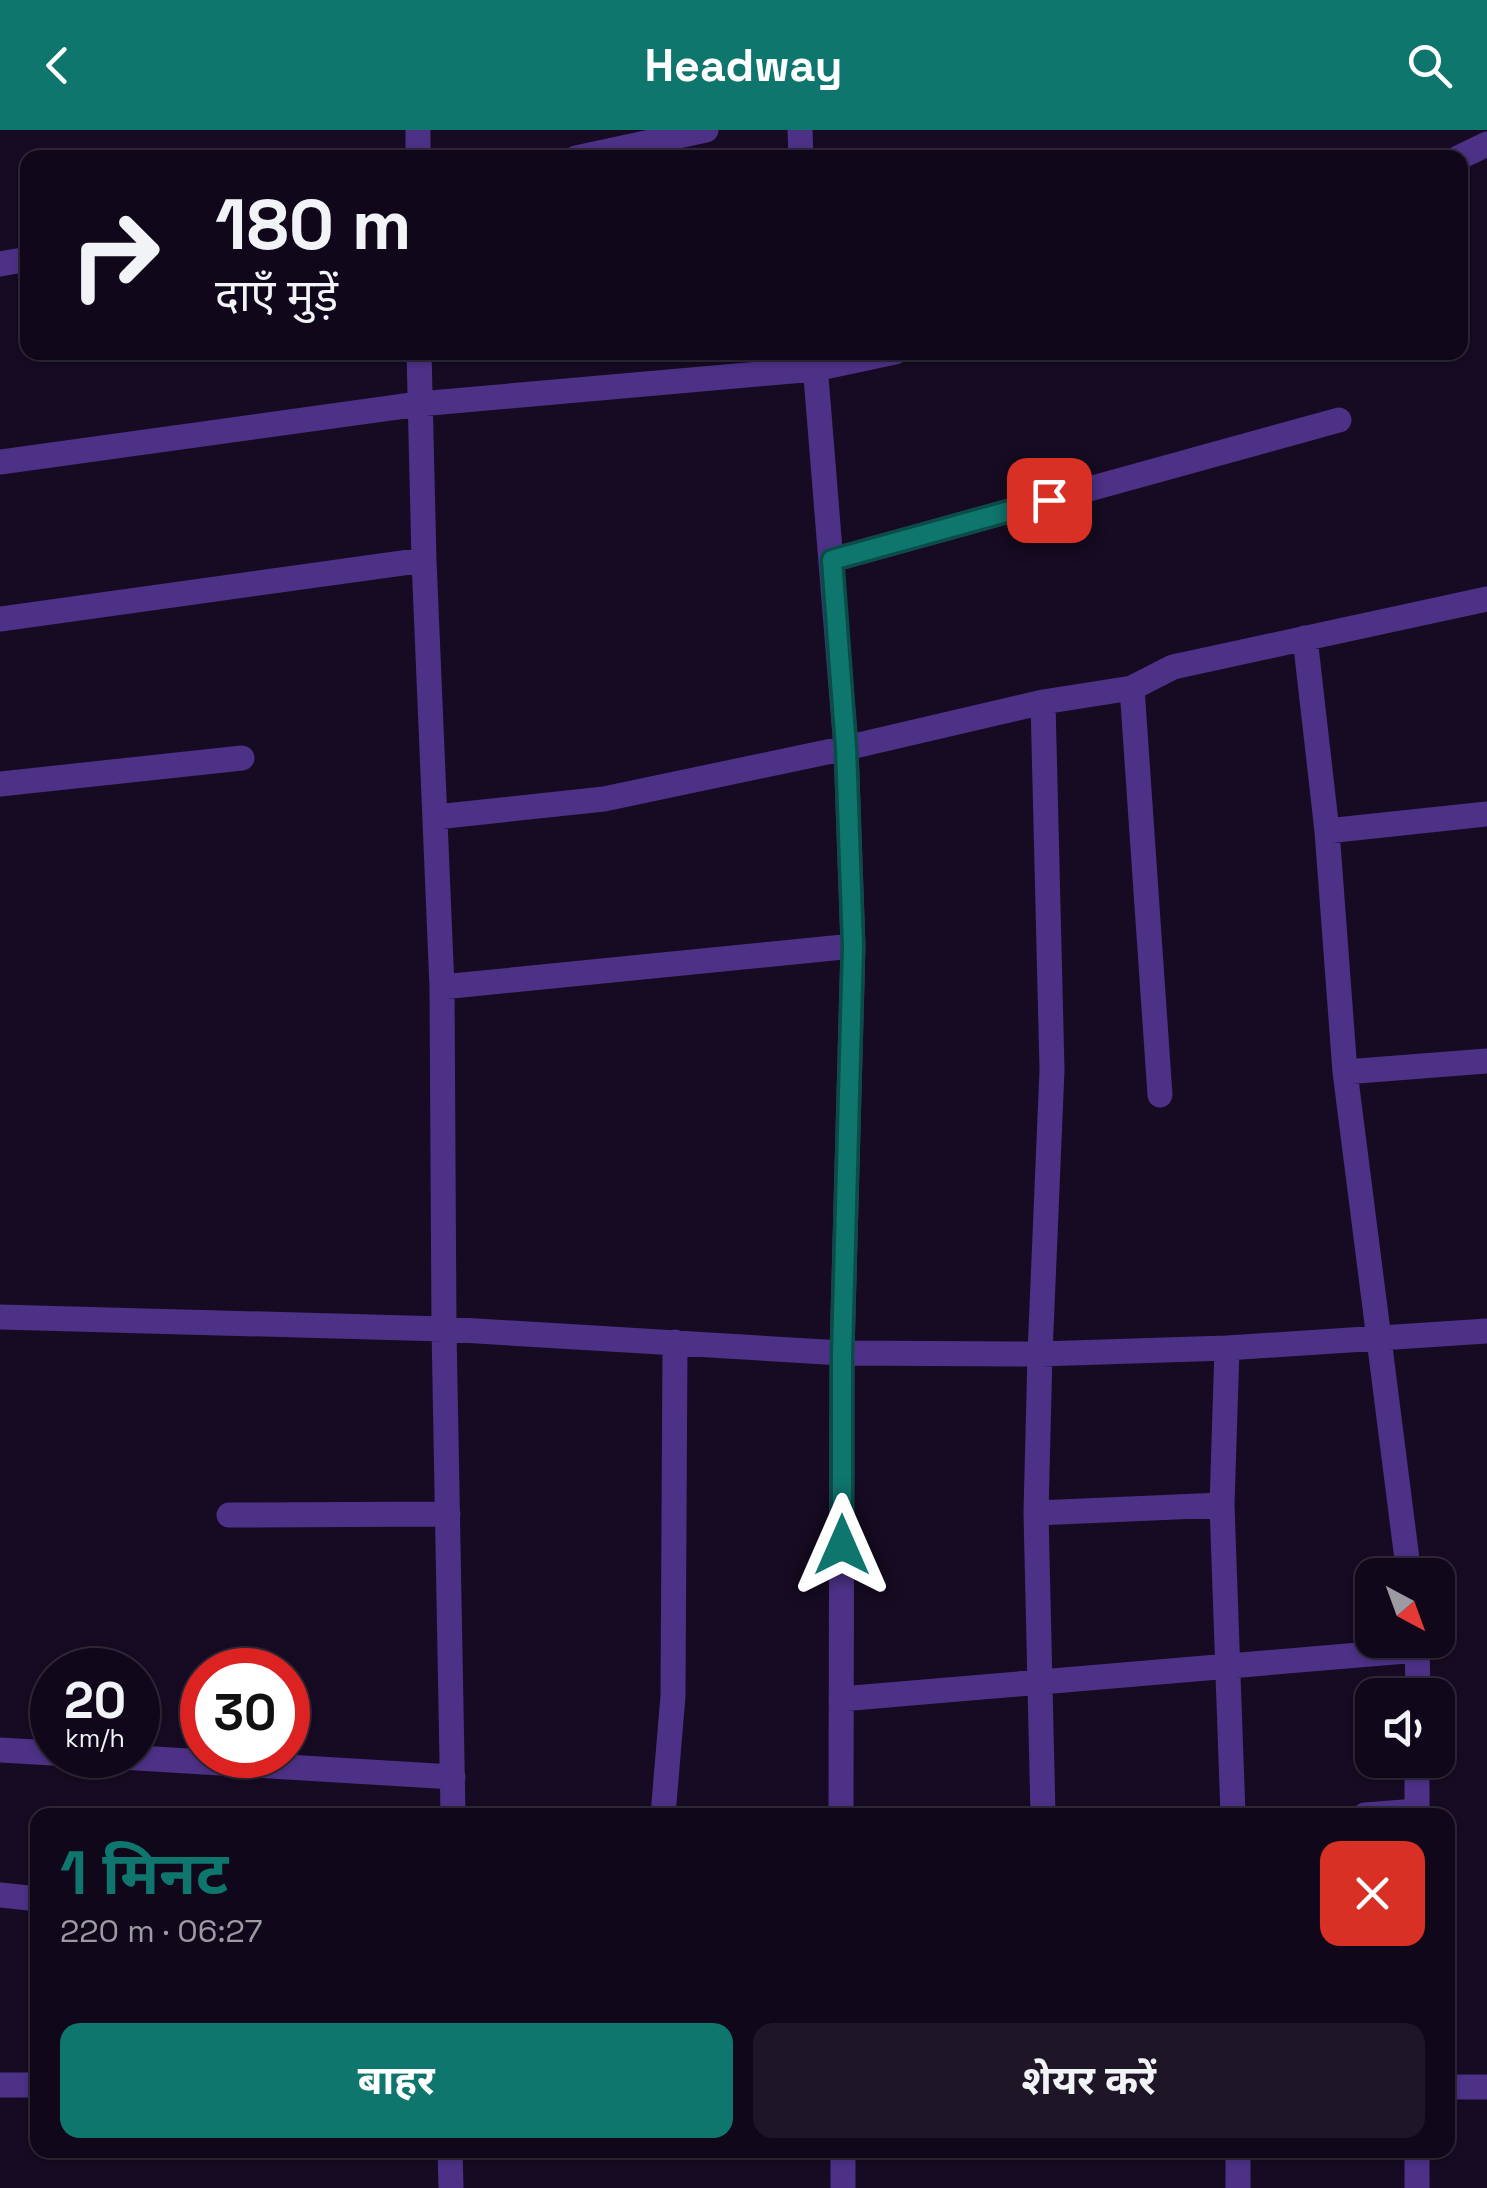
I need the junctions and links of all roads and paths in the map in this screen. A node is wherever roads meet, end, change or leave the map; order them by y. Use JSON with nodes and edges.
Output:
{"nodes":[{"id":1,"x":706,"y":130,"type":"edge"},
{"id":2,"x":613,"y":150,"type":"edge"},
{"id":3,"x":419,"y":360,"type":"edge"},
{"id":4,"x":815,"y":361,"type":"edge"},
{"id":5,"x":419,"y":404,"type":"junction"},
{"id":6,"x":1339,"y":420,"type":"dead end"},
{"id":7,"x":0,"y":462,"type":"edge"},
{"id":8,"x":424,"y":560,"type":"junction"},
{"id":9,"x":832,"y":560,"type":"junction"},
{"id":10,"x":1487,"y":598,"type":"edge"},
{"id":11,"x":0,"y":619,"type":"edge"},
{"id":12,"x":1305,"y":638,"type":"junction"},
{"id":13,"x":1132,"y":688,"type":"junction"},
{"id":14,"x":1043,"y":702,"type":"junction"},
{"id":15,"x":846,"y":748,"type":"junction"},
{"id":16,"x":242,"y":758,"type":"dead end"},
{"id":17,"x":0,"y":784,"type":"edge"},
{"id":18,"x":1487,"y":814,"type":"edge"},
{"id":19,"x":436,"y":816,"type":"junction"},
{"id":20,"x":1327,"y":831,"type":"junction"},
{"id":21,"x":853,"y":946,"type":"junction"},
{"id":22,"x":442,"y":987,"type":"junction"},
{"id":23,"x":1487,"y":1061,"type":"edge"},
{"id":24,"x":1345,"y":1072,"type":"junction"},
{"id":25,"x":1160,"y":1095,"type":"dead end"},
{"id":26,"x":0,"y":1317,"type":"edge"},
{"id":27,"x":444,"y":1328,"type":"junction"},
{"id":28,"x":1487,"y":1331,"type":"edge"},
{"id":29,"x":1378,"y":1338,"type":"junction"},
{"id":30,"x":676,"y":1342,"type":"junction"},
{"id":31,"x":1226,"y":1348,"type":"junction"},
{"id":32,"x":842,"y":1353,"type":"junction"},
{"id":33,"x":1040,"y":1354,"type":"junction"},
{"id":34,"x":1222,"y":1505,"type":"junction"},
{"id":35,"x":1036,"y":1513,"type":"junction"},
{"id":36,"x":448,"y":1514,"type":"junction"},
{"id":37,"x":228,"y":1515,"type":"dead end"},
{"id":38,"x":1407,"y":1558,"type":"edge"},
{"id":39,"x":1355,"y":1652,"type":"edge"},
{"id":40,"x":1228,"y":1666,"type":"junction"},
{"id":41,"x":1041,"y":1680,"type":"junction"},
{"id":42,"x":840,"y":1698,"type":"junction"},
{"id":43,"x":0,"y":1750,"type":"edge"},
{"id":44,"x":30,"y":1752,"type":"edge"},
{"id":45,"x":160,"y":1759,"type":"edge"},
{"id":46,"x":453,"y":1777,"type":"junction"},
{"id":47,"x":1417,"y":1778,"type":"edge"},
{"id":48,"x":453,"y":1808,"type":"edge"},
{"id":49,"x":665,"y":1808,"type":"edge"},
{"id":50,"x":841,"y":1808,"type":"edge"},
{"id":51,"x":1043,"y":1808,"type":"edge"},
{"id":52,"x":1233,"y":1808,"type":"edge"},
{"id":53,"x":1417,"y":1808,"type":"edge"},
{"id":54,"x":0,"y":1895,"type":"edge"},
{"id":55,"x":30,"y":1898,"type":"edge"},
{"id":56,"x":0,"y":2085,"type":"edge"},
{"id":57,"x":30,"y":2085,"type":"edge"},
{"id":58,"x":1455,"y":2087,"type":"edge"},
{"id":59,"x":1487,"y":2087,"type":"edge"},
{"id":60,"x":450,"y":2158,"type":"edge"},
{"id":61,"x":844,"y":2158,"type":"edge"},
{"id":62,"x":1238,"y":2158,"type":"edge"},
{"id":63,"x":1417,"y":2158,"type":"edge"},
{"id":64,"x":450,"y":2188,"type":"edge"},
{"id":65,"x":844,"y":2188,"type":"edge"},
{"id":66,"x":1238,"y":2188,"type":"edge"},
{"id":67,"x":1417,"y":2188,"type":"edge"}],
"edges":[{"from":1,"to":2,"type":"street"},
{"from":3,"to":5,"type":"street"},
{"from":4,"to":5,"type":"street"},
{"from":4,"to":9,"type":"street"},
{"from":5,"to":7,"type":"street"},
{"from":5,"to":8,"type":"street"},
{"from":6,"to":9,"type":"street"},
{"from":8,"to":11,"type":"street"},
{"from":8,"to":19,"type":"street"},
{"from":9,"to":15,"type":"street"},
{"from":10,"to":12,"type":"street"},
{"from":12,"to":13,"type":"street"},
{"from":12,"to":20,"type":"street"},
{"from":13,"to":14,"type":"street"},
{"from":13,"to":25,"type":"street"},
{"from":14,"to":15,"type":"street"},
{"from":14,"to":33,"type":"street"},
{"from":15,"to":19,"type":"street"},
{"from":15,"to":21,"type":"street"},
{"from":16,"to":17,"type":"street"},
{"from":18,"to":20,"type":"street"},
{"from":19,"to":22,"type":"street"},
{"from":20,"to":24,"type":"street"},
{"from":21,"to":22,"type":"street"},
{"from":21,"to":32,"type":"street"},
{"from":22,"to":27,"type":"street"},
{"from":23,"to":24,"type":"street"},
{"from":24,"to":29,"type":"street"},
{"from":26,"to":27,"type":"street"},
{"from":27,"to":30,"type":"street"},
{"from":27,"to":36,"type":"street"},
{"from":28,"to":29,"type":"street"},
{"from":29,"to":31,"type":"street"},
{"from":29,"to":38,"type":"street"},
{"from":30,"to":32,"type":"street"},
{"from":30,"to":49,"type":"street"},
{"from":31,"to":33,"type":"street"},
{"from":31,"to":34,"type":"street"},
{"from":32,"to":33,"type":"street"},
{"from":32,"to":42,"type":"street"},
{"from":33,"to":35,"type":"street"},
{"from":34,"to":35,"type":"street"},
{"from":34,"to":40,"type":"street"},
{"from":35,"to":41,"type":"street"},
{"from":36,"to":37,"type":"street"},
{"from":36,"to":46,"type":"street"},
{"from":39,"to":40,"type":"street"},
{"from":40,"to":41,"type":"street"},
{"from":40,"to":52,"type":"street"},
{"from":41,"to":42,"type":"street"},
{"from":41,"to":51,"type":"street"},
{"from":42,"to":50,"type":"street"},
{"from":43,"to":44,"type":"street"},
{"from":45,"to":46,"type":"street"},
{"from":46,"to":48,"type":"street"},
{"from":47,"to":53,"type":"street"},
{"from":54,"to":55,"type":"street"},
{"from":56,"to":57,"type":"street"},
{"from":58,"to":59,"type":"street"},
{"from":60,"to":64,"type":"street"},
{"from":61,"to":65,"type":"street"},
{"from":62,"to":66,"type":"street"},
{"from":63,"to":67,"type":"street"}]}
